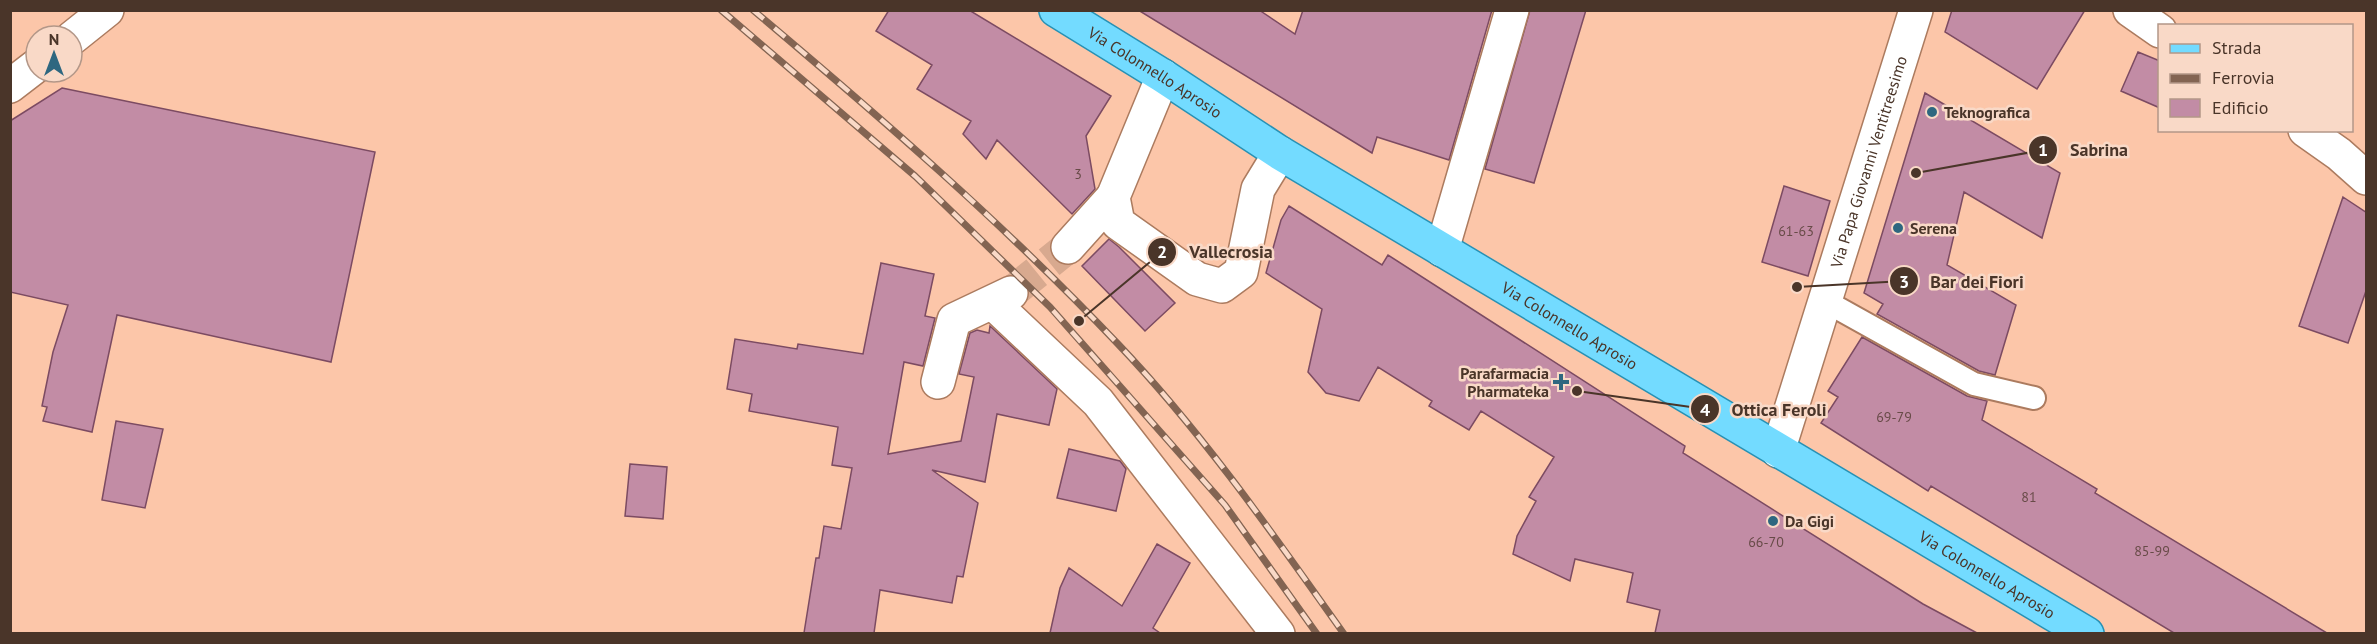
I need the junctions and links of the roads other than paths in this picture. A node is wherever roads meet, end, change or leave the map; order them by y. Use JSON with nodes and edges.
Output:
{"nodes":[{"id":1,"x":106,"y":10,"type":"edge"},
{"id":2,"x":1512,"y":10,"type":"edge"},
{"id":3,"x":1916,"y":10,"type":"edge"},
{"id":4,"x":1060,"y":12,"type":"edge"},
{"id":5,"x":84,"y":28,"type":"edge"},
{"id":6,"x":24,"y":75,"type":"edge"},
{"id":7,"x":1163,"y":76,"type":"junction"},
{"id":8,"x":10,"y":86,"type":"edge"},
{"id":9,"x":2307,"y":132,"type":"edge"},
{"id":10,"x":1280,"y":153,"type":"junction"},
{"id":11,"x":2367,"y":178,"type":"edge"},
{"id":12,"x":1113,"y":197,"type":"junction"},
{"id":13,"x":1068,"y":247,"type":"tunnel mouth"},
{"id":14,"x":1442,"y":250,"type":"junction"},
{"id":15,"x":1825,"y":301,"type":"junction"},
{"id":16,"x":938,"y":382,"type":"dead end"},
{"id":17,"x":2034,"y":398,"type":"dead end"},
{"id":18,"x":1778,"y":451,"type":"junction"},
{"id":19,"x":1278,"y":633,"type":"edge"},
{"id":20,"x":2087,"y":633,"type":"edge"}],
"edges":[{"from":1,"to":5,"type":"street"},
{"from":2,"to":14,"type":"street"},
{"from":3,"to":15,"type":"street","name":"Via Papa Giovanni Ventitreesimo"},
{"from":4,"to":7,"type":"main road","name":"Via Colonnello Aprosio"},
{"from":6,"to":8,"type":"street"},
{"from":7,"to":10,"type":"main road","name":"Via Colonnello Aprosio"},
{"from":7,"to":12,"type":"street"},
{"from":9,"to":11,"type":"street"},
{"from":10,"to":12,"type":"street"},
{"from":10,"to":14,"type":"main road","name":"Via Colonnello Aprosio"},
{"from":12,"to":13,"type":"street"},
{"from":14,"to":18,"type":"main road","name":"Via Colonnello Aprosio"},
{"from":15,"to":17,"type":"lane"},
{"from":15,"to":18,"type":"street","name":"Via Papa Giovanni Ventitreesimo"},
{"from":16,"to":19,"type":"street"},
{"from":18,"to":20,"type":"main road","name":"Via Colonnello Aprosio"}]}
